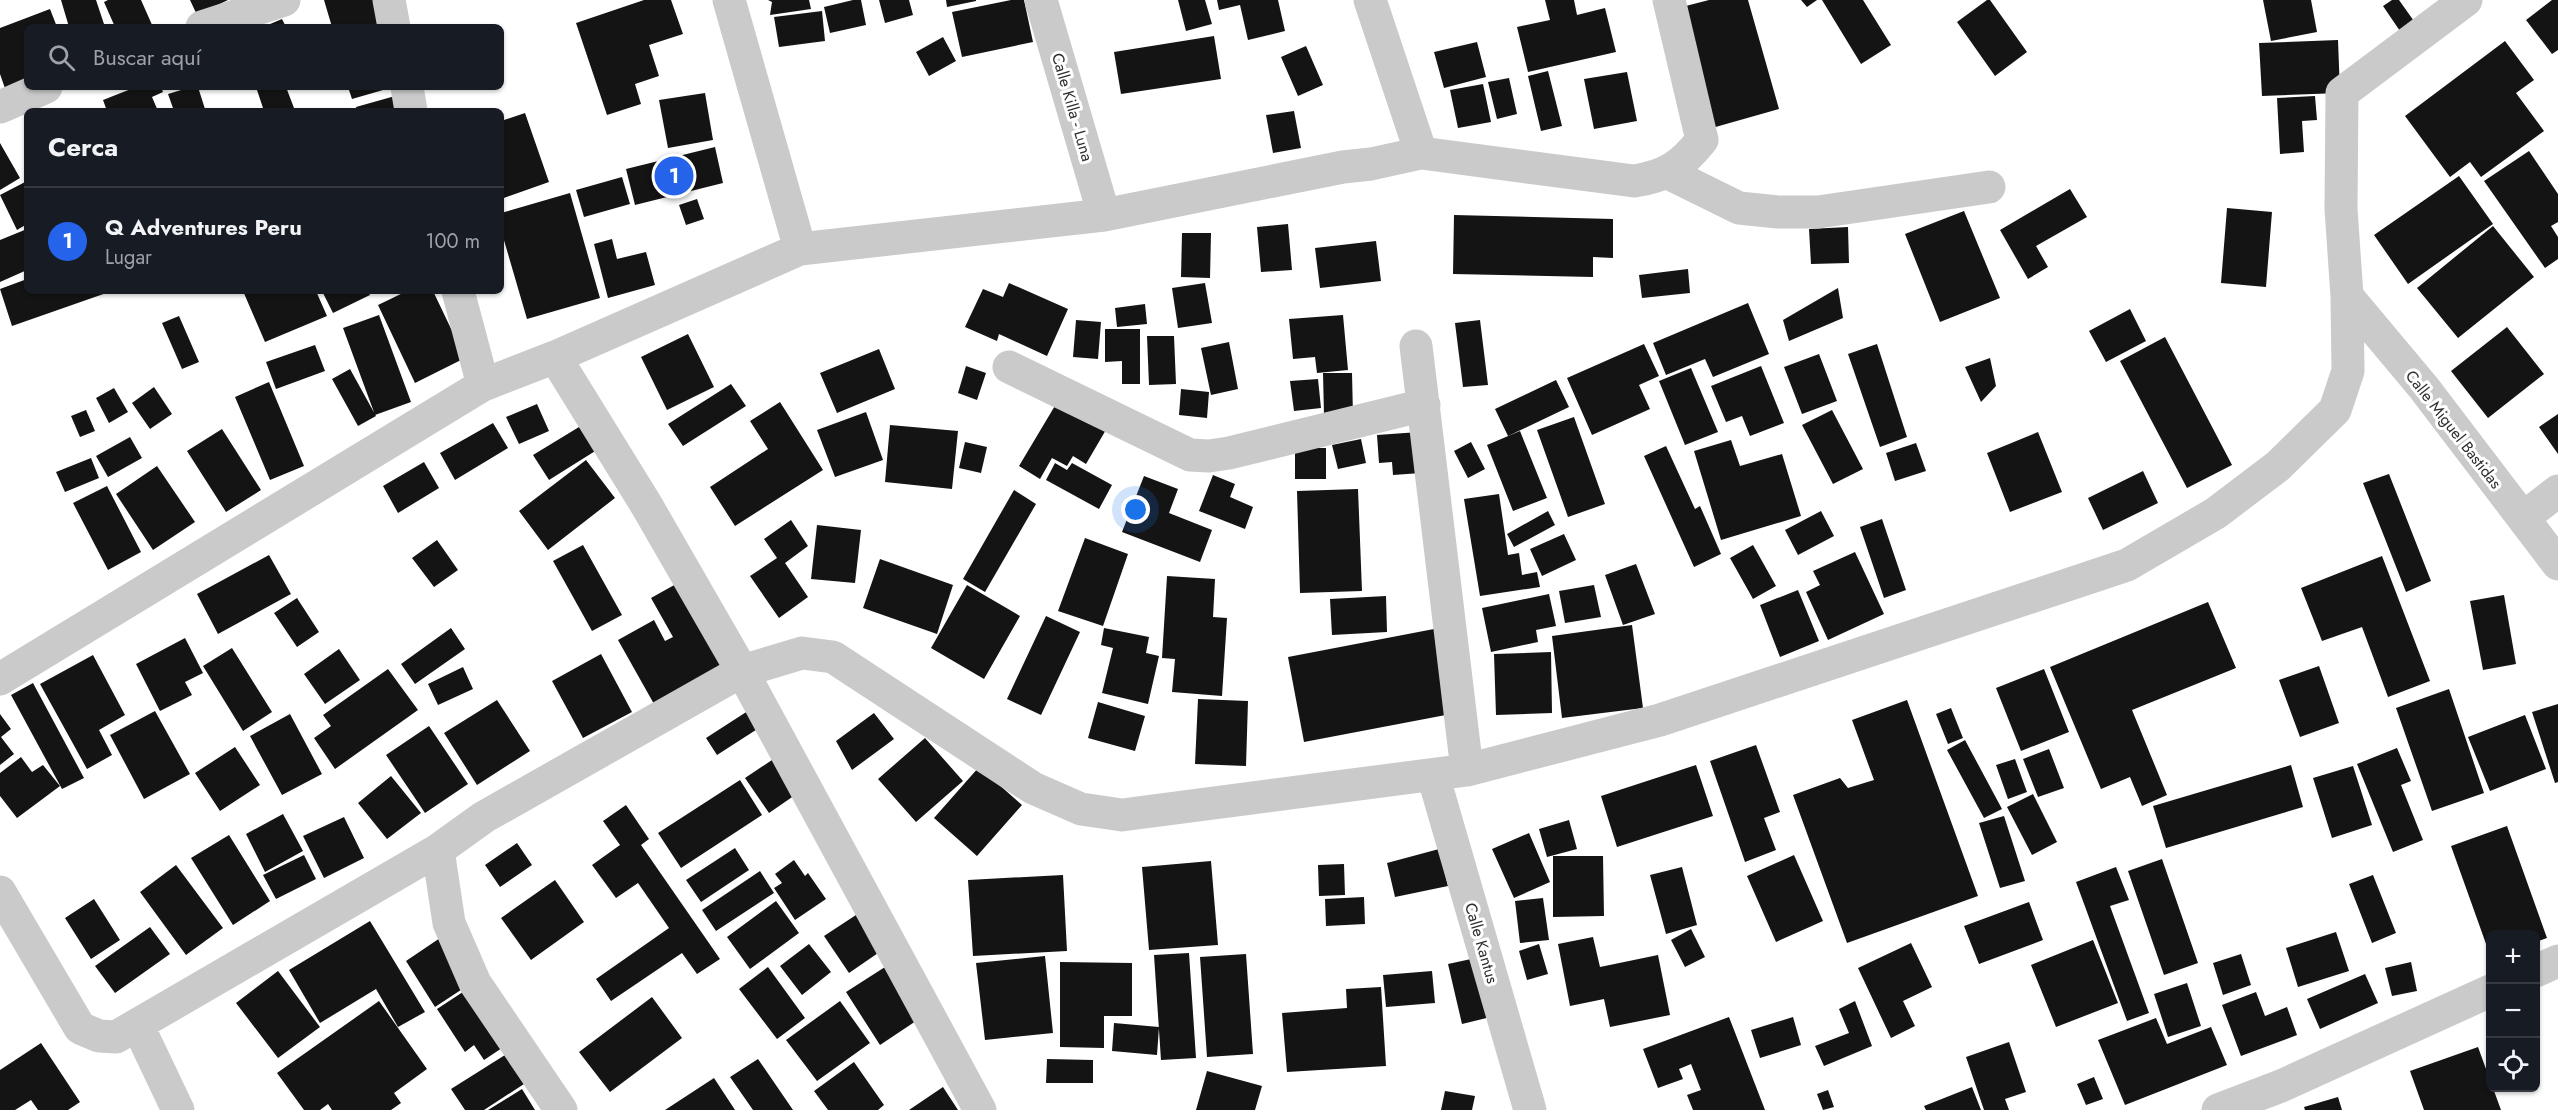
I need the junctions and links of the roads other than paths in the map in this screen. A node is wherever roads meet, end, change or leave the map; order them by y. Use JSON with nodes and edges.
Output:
{"nodes":[{"id":1,"x":284,"y":0,"type":"edge"},
{"id":2,"x":389,"y":0,"type":"edge"},
{"id":3,"x":729,"y":0,"type":"edge"},
{"id":4,"x":1041,"y":0,"type":"edge"},
{"id":5,"x":1370,"y":0,"type":"edge"},
{"id":6,"x":1670,"y":0,"type":"edge"},
{"id":7,"x":2466,"y":0,"type":"edge"},
{"id":8,"x":211,"y":24,"type":"edge"},
{"id":9,"x":393,"y":24,"type":"edge"},
{"id":10,"x":39,"y":90,"type":"edge"},
{"id":11,"x":408,"y":90,"type":"edge"},
{"id":12,"x":0,"y":107,"type":"edge"},
{"id":13,"x":410,"y":108,"type":"edge"},
{"id":14,"x":1421,"y":153,"type":"junction"},
{"id":15,"x":1668,"y":173,"type":"junction"},
{"id":16,"x":1989,"y":187,"type":"dead end"},
{"id":17,"x":1104,"y":215,"type":"junction"},
{"id":18,"x":800,"y":249,"type":"junction"},
{"id":19,"x":459,"y":294,"type":"edge"},
{"id":20,"x":2347,"y":296,"type":"junction"},
{"id":21,"x":1416,"y":346,"type":"dead end"},
{"id":22,"x":555,"y":357,"type":"junction"},
{"id":23,"x":1010,"y":367,"type":"dead end"},
{"id":24,"x":483,"y":385,"type":"junction"},
{"id":25,"x":1424,"y":405,"type":"junction"},
{"id":26,"x":2558,"y":491,"type":"edge"},
{"id":27,"x":2523,"y":518,"type":"junction"},
{"id":28,"x":2558,"y":564,"type":"edge"},
{"id":29,"x":742,"y":671,"type":"junction"},
{"id":30,"x":0,"y":679,"type":"edge"},
{"id":31,"x":1467,"y":770,"type":"junction"},
{"id":32,"x":1433,"y":775,"type":"junction"},
{"id":33,"x":438,"y":850,"type":"junction"},
{"id":34,"x":0,"y":892,"type":"edge"},
{"id":35,"x":2558,"y":961,"type":"edge"},
{"id":36,"x":2540,"y":969,"type":"edge"},
{"id":37,"x":2486,"y":993,"type":"edge"},
{"id":38,"x":138,"y":1026,"type":"junction"},
{"id":39,"x":178,"y":1110,"type":"edge"},
{"id":40,"x":561,"y":1110,"type":"edge"},
{"id":41,"x":980,"y":1110,"type":"edge"},
{"id":42,"x":1530,"y":1110,"type":"edge"},
{"id":43,"x":2218,"y":1110,"type":"edge"}],
"edges":[{"from":1,"to":8,"type":"street"},
{"from":2,"to":9,"type":"street"},
{"from":3,"to":18,"type":"street"},
{"from":4,"to":17,"type":"street","name":"Calle Killa - Luna"},
{"from":5,"to":14,"type":"street"},
{"from":6,"to":15,"type":"street"},
{"from":7,"to":20,"type":"street"},
{"from":10,"to":12,"type":"street"},
{"from":11,"to":13,"type":"street"},
{"from":14,"to":15,"type":"street"},
{"from":14,"to":17,"type":"street"},
{"from":15,"to":16,"type":"street"},
{"from":17,"to":18,"type":"street"},
{"from":18,"to":22,"type":"street"},
{"from":19,"to":24,"type":"street"},
{"from":20,"to":27,"type":"street","name":"Calle Miguel Bastidas"},
{"from":20,"to":31,"type":"street"},
{"from":21,"to":25,"type":"street"},
{"from":22,"to":24,"type":"street"},
{"from":22,"to":29,"type":"street"},
{"from":23,"to":25,"type":"street"},
{"from":24,"to":30,"type":"street"},
{"from":25,"to":31,"type":"street"},
{"from":26,"to":27,"type":"street"},
{"from":27,"to":28,"type":"street","name":"Calle Miguel Bastidas"},
{"from":29,"to":32,"type":"street"},
{"from":29,"to":33,"type":"street"},
{"from":29,"to":41,"type":"street"},
{"from":31,"to":32,"type":"street"},
{"from":32,"to":42,"type":"street","name":"Calle Kantus"},
{"from":33,"to":38,"type":"street"},
{"from":33,"to":40,"type":"street"},
{"from":34,"to":38,"type":"street"},
{"from":35,"to":36,"type":"street"},
{"from":37,"to":43,"type":"street"},
{"from":38,"to":39,"type":"street"}]}
